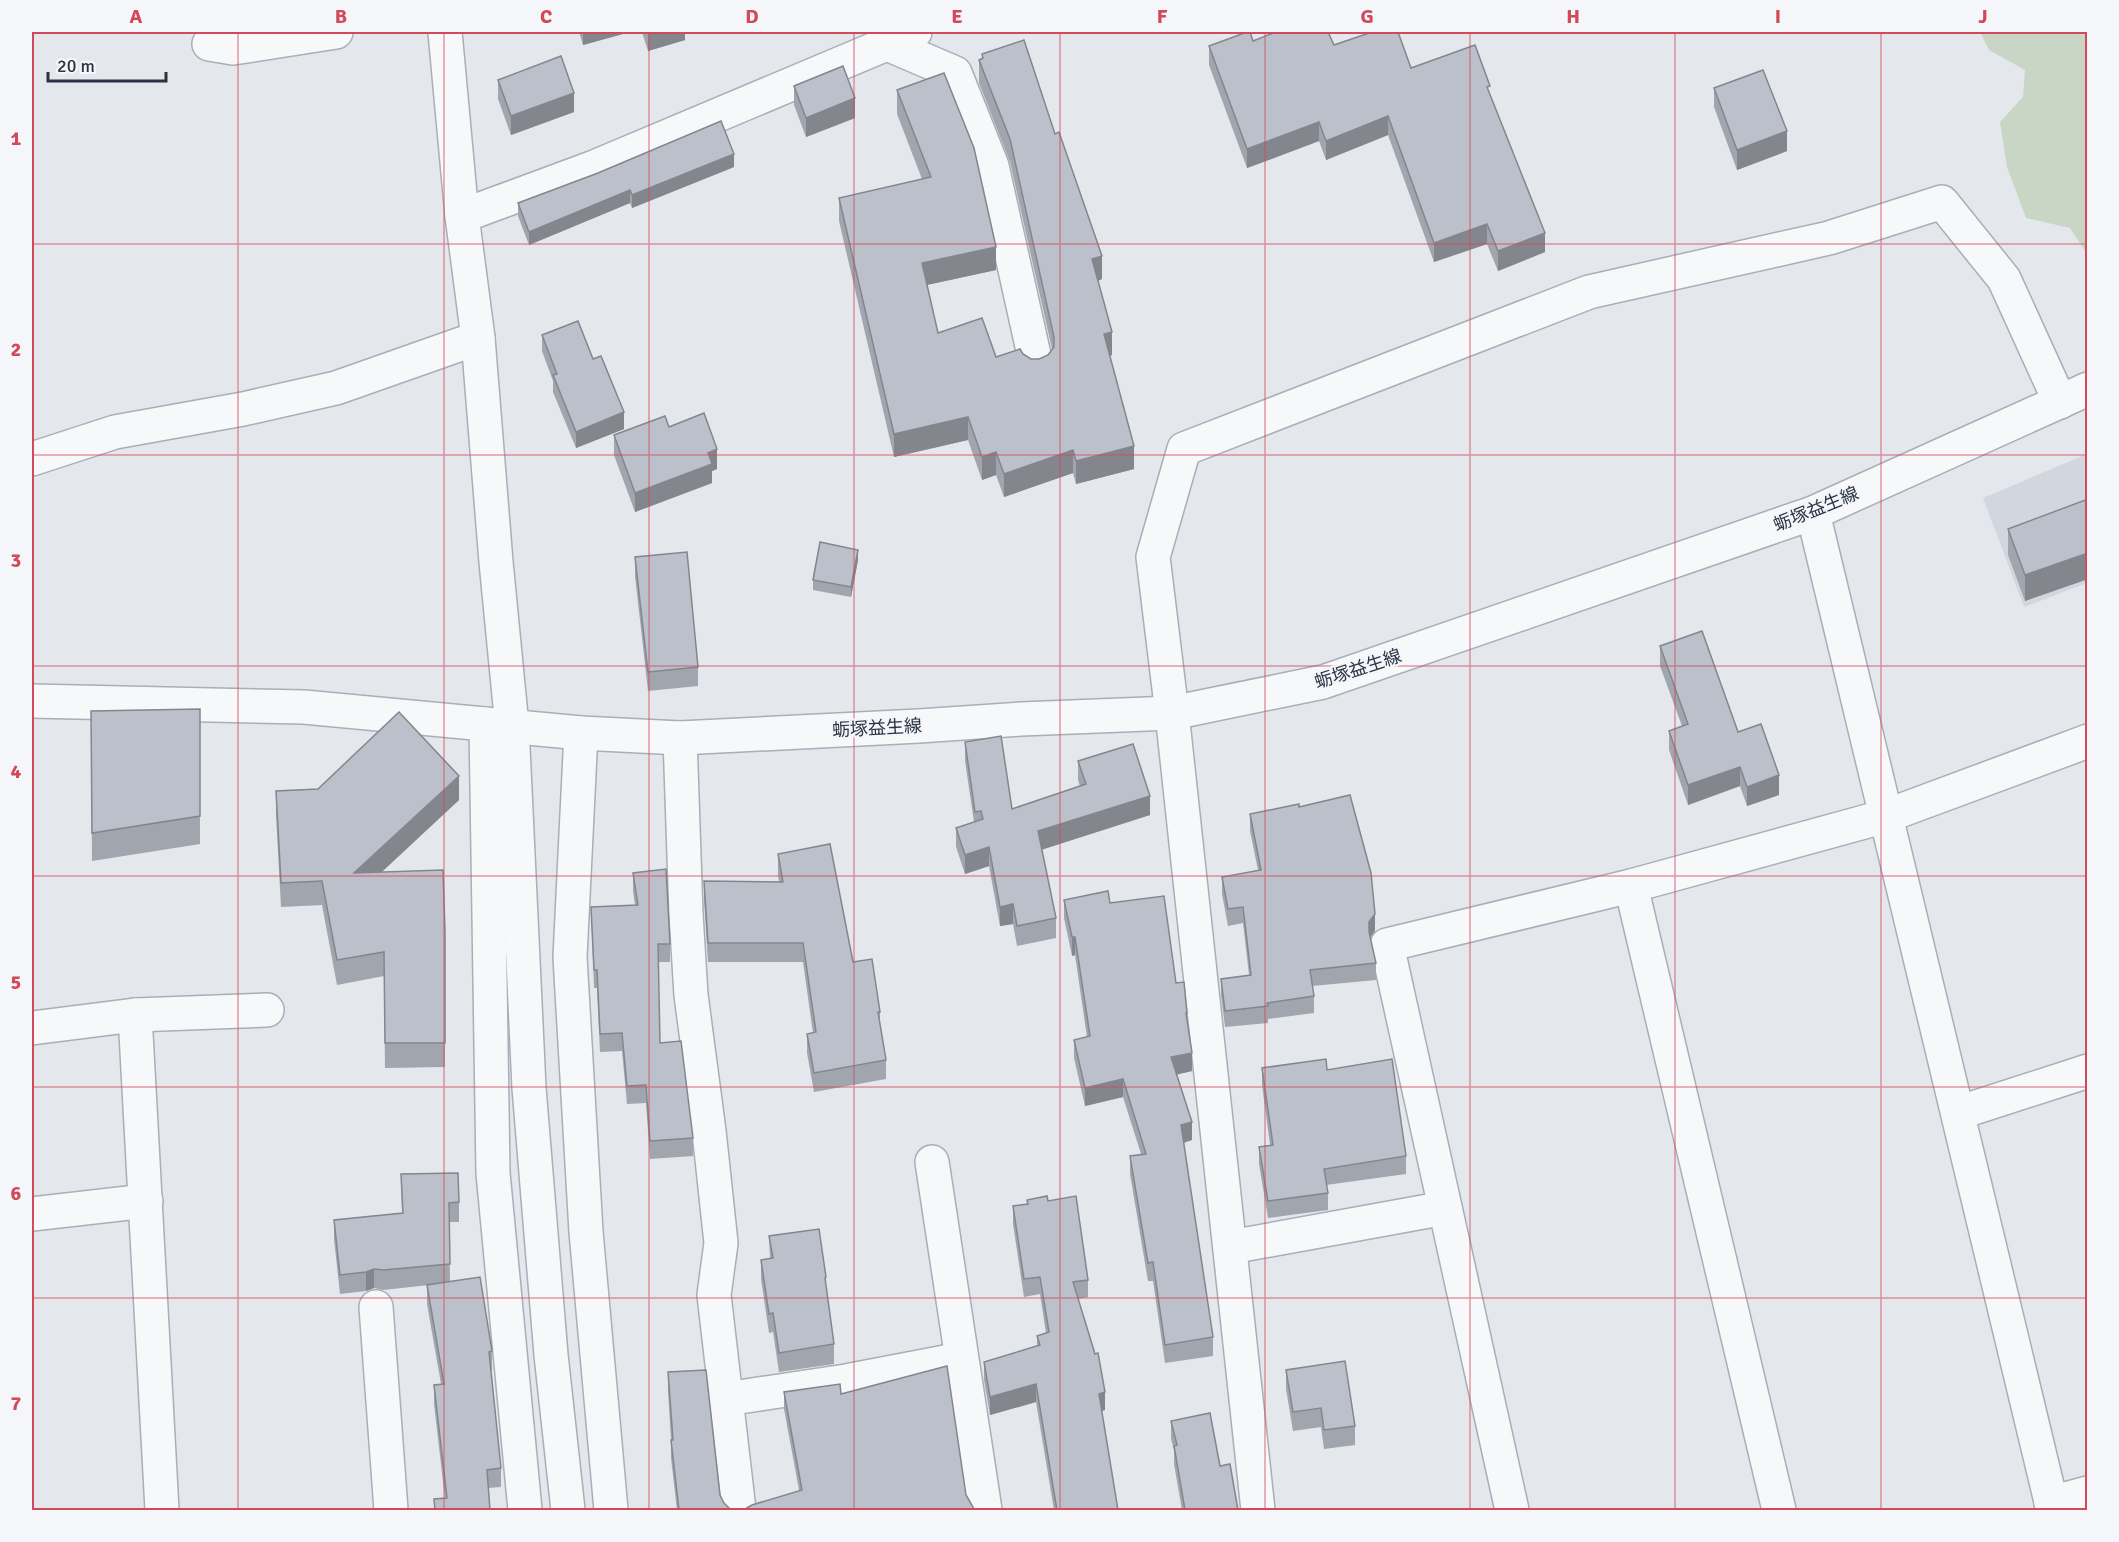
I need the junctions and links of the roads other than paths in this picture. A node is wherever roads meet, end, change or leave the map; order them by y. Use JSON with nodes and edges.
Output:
{"nodes":[{"id":1,"x":336,"y":32,"type":"edge"},
{"id":2,"x":445,"y":32,"type":"edge"},
{"id":3,"x":915,"y":32,"type":"edge"},
{"id":4,"x":885,"y":43,"type":"junction"},
{"id":5,"x":209,"y":45,"type":"dead end"},
{"id":6,"x":462,"y":216,"type":"junction"},
{"id":7,"x":478,"y":338,"type":"junction"},
{"id":8,"x":1036,"y":364,"type":"edge"},
{"id":9,"x":2074,"y":395,"type":"edge"},
{"id":10,"x":32,"y":459,"type":"edge"},
{"id":11,"x":1813,"y":513,"type":"junction"},
{"id":12,"x":32,"y":700,"type":"edge"},
{"id":13,"x":1172,"y":713,"type":"junction"},
{"id":14,"x":499,"y":725,"type":"junction"},
{"id":15,"x":581,"y":732,"type":"junction"},
{"id":16,"x":680,"y":738,"type":"junction"},
{"id":17,"x":2088,"y":741,"type":"edge"},
{"id":18,"x":1886,"y":816,"type":"junction"},
{"id":19,"x":1631,"y":886,"type":"junction"},
{"id":20,"x":267,"y":1010,"type":"dead end"},
{"id":21,"x":135,"y":1015,"type":"junction"},
{"id":22,"x":32,"y":1028,"type":"edge"},
{"id":23,"x":2088,"y":1071,"type":"edge"},
{"id":24,"x":1958,"y":1113,"type":"junction"},
{"id":25,"x":932,"y":1162,"type":"dead end"},
{"id":26,"x":146,"y":1201,"type":"junction"},
{"id":27,"x":1445,"y":1208,"type":"junction"},
{"id":28,"x":32,"y":1214,"type":"edge"},
{"id":29,"x":1231,"y":1247,"type":"junction"},
{"id":30,"x":376,"y":1307,"type":"dead end"},
{"id":31,"x":961,"y":1359,"type":"junction"},
{"id":32,"x":726,"y":1400,"type":"junction"},
{"id":33,"x":2088,"y":1493,"type":"edge"},
{"id":34,"x":2052,"y":1507,"type":"edge"},
{"id":35,"x":162,"y":1510,"type":"edge"},
{"id":36,"x":391,"y":1510,"type":"edge"},
{"id":37,"x":525,"y":1510,"type":"edge"},
{"id":38,"x":568,"y":1510,"type":"edge"},
{"id":39,"x":611,"y":1510,"type":"edge"},
{"id":40,"x":738,"y":1510,"type":"edge"},
{"id":41,"x":985,"y":1510,"type":"edge"},
{"id":42,"x":1258,"y":1510,"type":"edge"},
{"id":43,"x":1512,"y":1510,"type":"edge"},
{"id":44,"x":1779,"y":1510,"type":"edge"}],
"edges":[{"from":1,"to":5,"type":"street"},
{"from":2,"to":6,"type":"street"},
{"from":3,"to":4,"type":"street"},
{"from":4,"to":6,"type":"street"},
{"from":4,"to":8,"type":"street"},
{"from":6,"to":7,"type":"street"},
{"from":7,"to":10,"type":"street"},
{"from":7,"to":14,"type":"street"},
{"from":9,"to":11,"type":"street","name":"蛎塚益生線"},
{"from":9,"to":13,"type":"street"},
{"from":11,"to":13,"type":"street","name":"蛎塚益生線"},
{"from":11,"to":18,"type":"street"},
{"from":12,"to":14,"type":"street","name":"蛎塚益生線"},
{"from":13,"to":16,"type":"street","name":"蛎塚益生線"},
{"from":13,"to":29,"type":"street"},
{"from":14,"to":15,"type":"street","name":"蛎塚益生線"},
{"from":14,"to":37,"type":"street"},
{"from":14,"to":38,"type":"street"},
{"from":15,"to":16,"type":"street","name":"蛎塚益生線"},
{"from":15,"to":39,"type":"street"},
{"from":16,"to":32,"type":"street"},
{"from":17,"to":18,"type":"street"},
{"from":18,"to":19,"type":"street"},
{"from":18,"to":24,"type":"street"},
{"from":19,"to":27,"type":"street"},
{"from":19,"to":44,"type":"street"},
{"from":20,"to":21,"type":"street"},
{"from":21,"to":22,"type":"street"},
{"from":21,"to":26,"type":"street"},
{"from":23,"to":24,"type":"street"},
{"from":24,"to":34,"type":"street"},
{"from":25,"to":31,"type":"street"},
{"from":26,"to":28,"type":"street"},
{"from":26,"to":35,"type":"street"},
{"from":27,"to":29,"type":"street"},
{"from":27,"to":43,"type":"street"},
{"from":29,"to":42,"type":"street"},
{"from":30,"to":36,"type":"street"},
{"from":31,"to":32,"type":"street"},
{"from":31,"to":41,"type":"street"},
{"from":32,"to":40,"type":"street"},
{"from":33,"to":34,"type":"street"}]}
